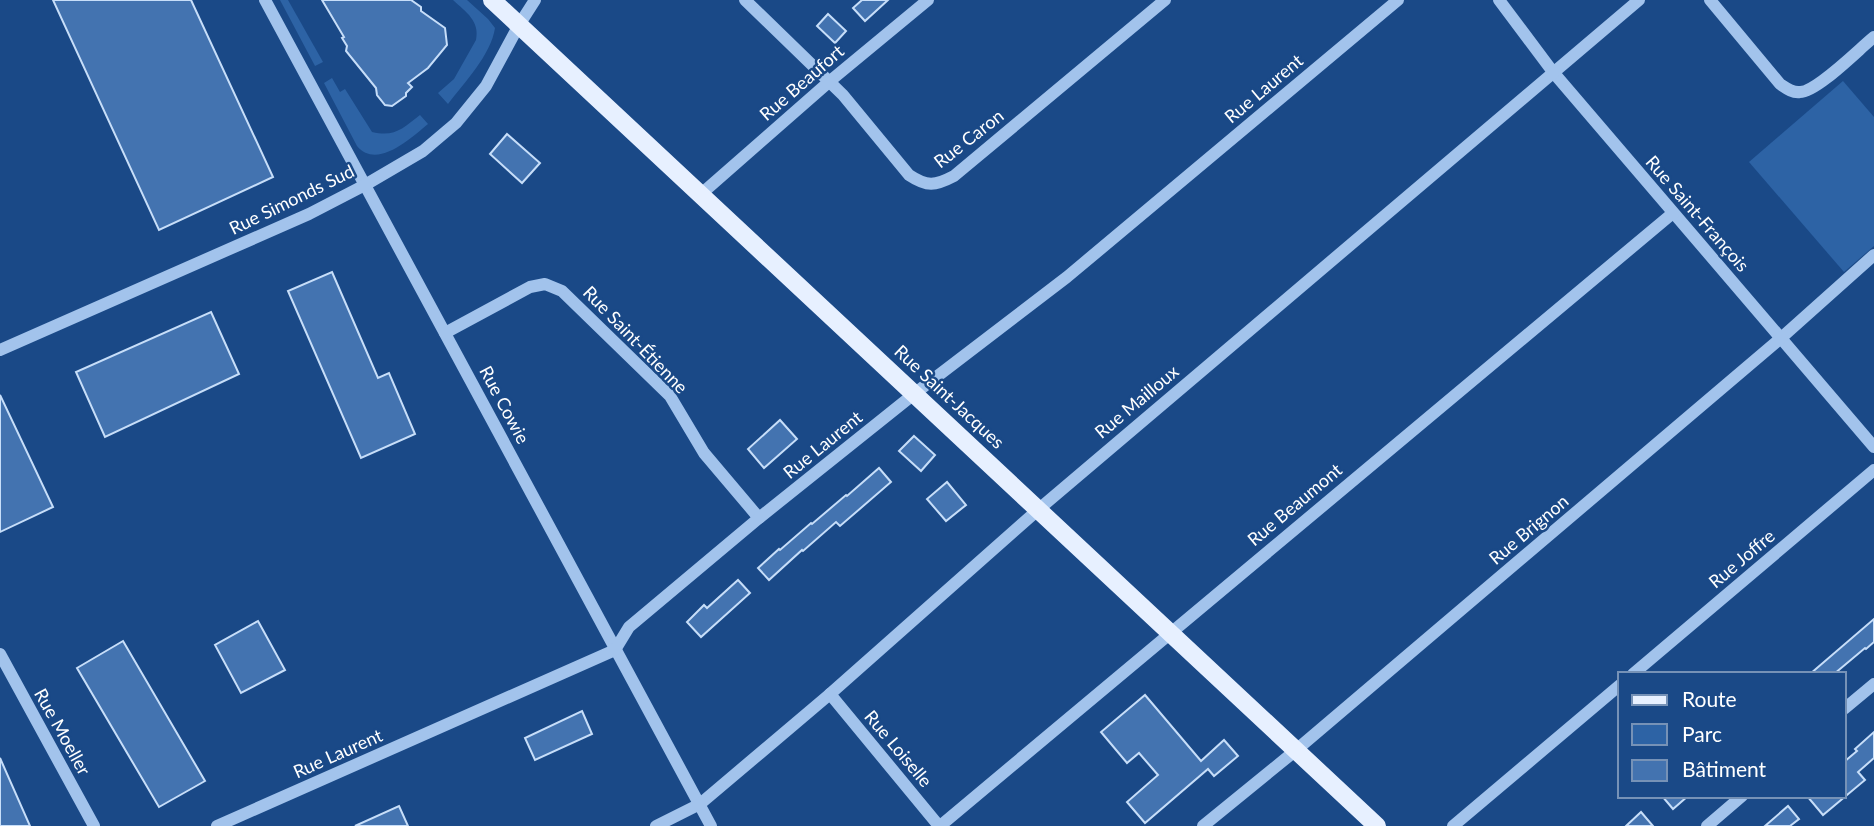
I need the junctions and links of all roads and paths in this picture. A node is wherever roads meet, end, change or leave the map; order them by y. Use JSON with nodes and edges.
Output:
{"nodes":[{"id":1,"x":265,"y":0,"type":"edge"},
{"id":2,"x":492,"y":0,"type":"edge"},
{"id":3,"x":534,"y":0,"type":"edge"},
{"id":4,"x":745,"y":0,"type":"edge"},
{"id":5,"x":928,"y":0,"type":"edge"},
{"id":6,"x":1165,"y":0,"type":"edge"},
{"id":7,"x":1398,"y":0,"type":"edge"},
{"id":8,"x":1499,"y":0,"type":"edge"},
{"id":9,"x":1639,"y":0,"type":"edge"},
{"id":10,"x":1710,"y":0,"type":"edge"},
{"id":11,"x":519,"y":25,"type":"junction"},
{"id":12,"x":1874,"y":37,"type":"edge"},
{"id":13,"x":1553,"y":72,"type":"junction"},
{"id":14,"x":830,"y":81,"type":"junction"},
{"id":15,"x":365,"y":185,"type":"junction"},
{"id":16,"x":700,"y":195,"type":"junction"},
{"id":17,"x":1673,"y":213,"type":"junction"},
{"id":18,"x":1874,"y":255,"type":"edge"},
{"id":19,"x":445,"y":333,"type":"junction"},
{"id":20,"x":1781,"y":338,"type":"junction"},
{"id":21,"x":0,"y":350,"type":"edge"},
{"id":22,"x":914,"y":394,"type":"junction"},
{"id":23,"x":1874,"y":447,"type":"edge"},
{"id":24,"x":1874,"y":470,"type":"edge"},
{"id":25,"x":1039,"y":509,"type":"junction"},
{"id":26,"x":759,"y":518,"type":"junction"},
{"id":27,"x":1170,"y":632,"type":"junction"},
{"id":28,"x":615,"y":650,"type":"junction"},
{"id":29,"x":0,"y":654,"type":"edge"},
{"id":30,"x":1635,"y":672,"type":"edge"},
{"id":31,"x":1874,"y":684,"type":"edge"},
{"id":32,"x":1618,"y":687,"type":"edge"},
{"id":33,"x":830,"y":694,"type":"junction"},
{"id":34,"x":1846,"y":707,"type":"edge"},
{"id":35,"x":1296,"y":751,"type":"junction"},
{"id":36,"x":1740,"y":798,"type":"edge"},
{"id":37,"x":700,"y":804,"type":"junction"},
{"id":38,"x":94,"y":826,"type":"edge"},
{"id":39,"x":217,"y":826,"type":"edge"},
{"id":40,"x":656,"y":826,"type":"edge"},
{"id":41,"x":711,"y":826,"type":"edge"},
{"id":42,"x":939,"y":826,"type":"edge"},
{"id":43,"x":1203,"y":826,"type":"edge"},
{"id":44,"x":1377,"y":826,"type":"edge"},
{"id":45,"x":1453,"y":826,"type":"edge"},
{"id":46,"x":1707,"y":826,"type":"edge"}],
"edges":[{"from":1,"to":15,"type":"street","name":"Rue Cowie"},
{"from":2,"to":11,"type":"main road","name":"Rue Saint-Jacques"},
{"from":3,"to":11,"type":"street","name":"Rue Simonds Sud"},
{"from":4,"to":14,"type":"street","name":"Rue Caron"},
{"from":5,"to":14,"type":"street","name":"Rue Beaufort"},
{"from":6,"to":14,"type":"street","name":"Rue Caron"},
{"from":7,"to":22,"type":"street","name":"Rue Laurent"},
{"from":8,"to":13,"type":"street","name":"Rue Saint-François"},
{"from":9,"to":13,"type":"street","name":"Rue Mailloux"},
{"from":10,"to":12,"type":"street"},
{"from":11,"to":15,"type":"street","name":"Rue Simonds Sud"},
{"from":11,"to":16,"type":"main road","name":"Rue Saint-Jacques"},
{"from":13,"to":17,"type":"street","name":"Rue Saint-François"},
{"from":13,"to":25,"type":"street","name":"Rue Mailloux"},
{"from":14,"to":16,"type":"street","name":"Rue Beaufort"},
{"from":15,"to":19,"type":"street","name":"Rue Cowie"},
{"from":15,"to":21,"type":"street","name":"Rue Simonds Sud"},
{"from":16,"to":22,"type":"main road","name":"Rue Saint-Jacques"},
{"from":17,"to":20,"type":"street","name":"Rue Saint-François"},
{"from":17,"to":27,"type":"street","name":"Rue Beaumont"},
{"from":18,"to":20,"type":"street","name":"Rue Brignon"},
{"from":19,"to":26,"type":"street","name":"Rue Saint-Étienne"},
{"from":19,"to":28,"type":"street","name":"Rue Cowie"},
{"from":20,"to":23,"type":"street","name":"Rue Saint-François"},
{"from":20,"to":35,"type":"street","name":"Rue Brignon"},
{"from":22,"to":25,"type":"main road","name":"Rue Saint-Jacques"},
{"from":22,"to":26,"type":"street","name":"Rue Laurent"},
{"from":24,"to":30,"type":"street","name":"Rue Joffre"},
{"from":25,"to":27,"type":"main road","name":"Rue Saint-Jacques"},
{"from":25,"to":33,"type":"street","name":"Rue Mailloux"},
{"from":26,"to":28,"type":"street","name":"Rue Laurent"},
{"from":27,"to":35,"type":"main road","name":"Rue Saint-Jacques"},
{"from":27,"to":42,"type":"street","name":"Rue Beaumont"},
{"from":28,"to":37,"type":"street","name":"Rue Cowie"},
{"from":28,"to":39,"type":"street","name":"Rue Laurent"},
{"from":29,"to":38,"type":"street","name":"Rue Moeller"},
{"from":31,"to":34,"type":"street"},
{"from":32,"to":45,"type":"street"},
{"from":33,"to":37,"type":"street","name":"Rue Mailloux"},
{"from":33,"to":42,"type":"street","name":"Rue Loiselle"},
{"from":35,"to":43,"type":"street","name":"Rue Brignon"},
{"from":35,"to":44,"type":"main road","name":"Rue Saint-Jacques"},
{"from":36,"to":46,"type":"street"},
{"from":37,"to":40,"type":"street","name":"Rue Mailloux"},
{"from":37,"to":41,"type":"street","name":"Rue Cowie"}]}
